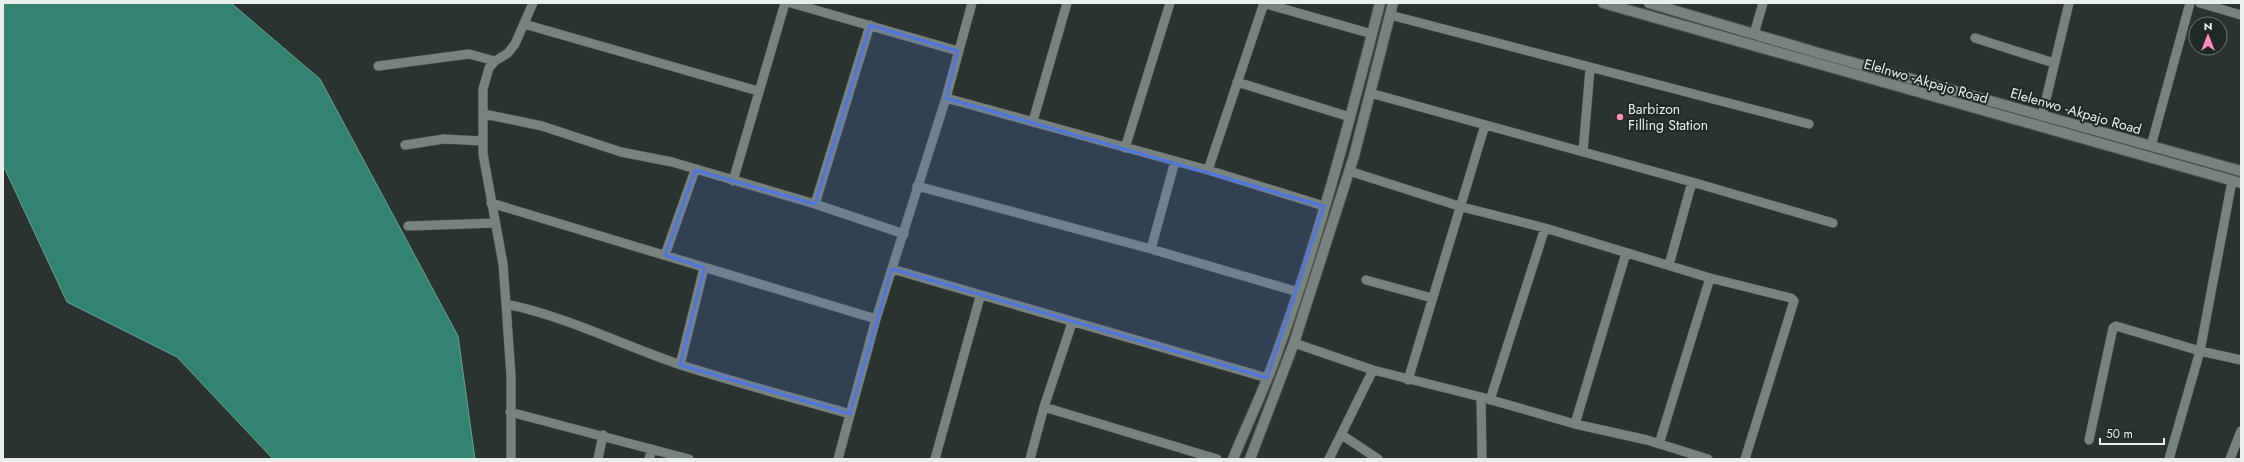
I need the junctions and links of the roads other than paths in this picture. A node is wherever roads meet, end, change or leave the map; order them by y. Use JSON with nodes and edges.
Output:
{"nodes":[{"id":1,"x":533,"y":3,"type":"edge"},
{"id":2,"x":785,"y":3,"type":"edge"},
{"id":3,"x":791,"y":3,"type":"edge"},
{"id":4,"x":972,"y":3,"type":"edge"},
{"id":5,"x":1067,"y":3,"type":"edge"},
{"id":6,"x":1170,"y":3,"type":"edge"},
{"id":7,"x":1263,"y":3,"type":"edge"},
{"id":8,"x":1380,"y":3,"type":"edge"},
{"id":9,"x":1393,"y":3,"type":"edge"},
{"id":10,"x":1603,"y":3,"type":"edge"},
{"id":11,"x":1649,"y":3,"type":"edge"},
{"id":12,"x":1763,"y":3,"type":"edge"},
{"id":13,"x":2069,"y":3,"type":"edge"},
{"id":14,"x":2190,"y":3,"type":"edge"},
{"id":15,"x":2200,"y":3,"type":"edge"},
{"id":16,"x":1662,"y":5,"type":"edge"},
{"id":17,"x":2241,"y":15,"type":"edge"},
{"id":18,"x":1390,"y":16,"type":"junction"},
{"id":19,"x":524,"y":24,"type":"junction"},
{"id":20,"x":870,"y":25,"type":"junction"},
{"id":21,"x":1372,"y":34,"type":"junction"},
{"id":22,"x":1754,"y":34,"type":"junction"},
{"id":23,"x":1975,"y":38,"type":"dead end"},
{"id":24,"x":958,"y":51,"type":"junction"},
{"id":25,"x":495,"y":61,"type":"junction"},
{"id":26,"x":2054,"y":63,"type":"junction"},
{"id":27,"x":378,"y":66,"type":"dead end"},
{"id":28,"x":1590,"y":69,"type":"junction"},
{"id":29,"x":1237,"y":82,"type":"junction"},
{"id":30,"x":758,"y":91,"type":"junction"},
{"id":31,"x":1370,"y":93,"type":"junction"},
{"id":32,"x":946,"y":98,"type":"junction"},
{"id":33,"x":484,"y":114,"type":"junction"},
{"id":34,"x":2042,"y":116,"type":"junction"},
{"id":35,"x":1350,"y":117,"type":"junction"},
{"id":36,"x":1033,"y":121,"type":"junction"},
{"id":37,"x":1809,"y":124,"type":"dead end"},
{"id":38,"x":1485,"y":126,"type":"junction"},
{"id":39,"x":482,"y":141,"type":"junction"},
{"id":40,"x":405,"y":145,"type":"dead end"},
{"id":41,"x":2151,"y":146,"type":"junction"},
{"id":42,"x":1125,"y":148,"type":"junction"},
{"id":43,"x":1583,"y":152,"type":"junction"},
{"id":44,"x":1175,"y":161,"type":"junction"},
{"id":45,"x":695,"y":170,"type":"junction"},
{"id":46,"x":1208,"y":170,"type":"junction"},
{"id":47,"x":1349,"y":171,"type":"junction"},
{"id":48,"x":2241,"y":171,"type":"edge"},
{"id":49,"x":733,"y":181,"type":"junction"},
{"id":50,"x":1692,"y":182,"type":"junction"},
{"id":51,"x":2237,"y":182,"type":"edge"},
{"id":52,"x":917,"y":186,"type":"junction"},
{"id":53,"x":491,"y":203,"type":"junction"},
{"id":54,"x":815,"y":204,"type":"junction"},
{"id":55,"x":1324,"y":206,"type":"junction"},
{"id":56,"x":1462,"y":207,"type":"junction"},
{"id":57,"x":495,"y":223,"type":"junction"},
{"id":58,"x":1833,"y":223,"type":"dead end"},
{"id":59,"x":408,"y":226,"type":"dead end"},
{"id":60,"x":1545,"y":228,"type":"junction"},
{"id":61,"x":904,"y":234,"type":"junction"},
{"id":62,"x":1151,"y":249,"type":"junction"},
{"id":63,"x":1626,"y":253,"type":"junction"},
{"id":64,"x":666,"y":255,"type":"junction"},
{"id":65,"x":1669,"y":265,"type":"junction"},
{"id":66,"x":704,"y":268,"type":"junction"},
{"id":67,"x":892,"y":269,"type":"junction"},
{"id":68,"x":1710,"y":278,"type":"junction"},
{"id":69,"x":1366,"y":280,"type":"dead end"},
{"id":70,"x":1298,"y":292,"type":"junction"},
{"id":71,"x":980,"y":297,"type":"junction"},
{"id":72,"x":1432,"y":298,"type":"junction"},
{"id":73,"x":506,"y":304,"type":"junction"},
{"id":74,"x":876,"y":319,"type":"junction"},
{"id":75,"x":1072,"y":323,"type":"junction"},
{"id":76,"x":1294,"y":343,"type":"junction"},
{"id":77,"x":2200,"y":351,"type":"junction"},
{"id":78,"x":2241,"y":360,"type":"edge"},
{"id":79,"x":680,"y":365,"type":"junction"},
{"id":80,"x":1373,"y":370,"type":"junction"},
{"id":81,"x":1267,"y":378,"type":"junction"},
{"id":82,"x":1408,"y":380,"type":"junction"},
{"id":83,"x":1486,"y":398,"type":"junction"},
{"id":84,"x":1044,"y":407,"type":"junction"},
{"id":85,"x":510,"y":412,"type":"junction"},
{"id":86,"x":850,"y":414,"type":"junction"},
{"id":87,"x":1575,"y":424,"type":"junction"},
{"id":88,"x":2241,"y":431,"type":"edge"},
{"id":89,"x":603,"y":435,"type":"junction"},
{"id":90,"x":1342,"y":435,"type":"junction"},
{"id":91,"x":2089,"y":440,"type":"dead end"},
{"id":92,"x":1659,"y":444,"type":"junction"},
{"id":93,"x":652,"y":449,"type":"junction"},
{"id":94,"x":511,"y":459,"type":"edge"},
{"id":95,"x":598,"y":459,"type":"edge"},
{"id":96,"x":649,"y":459,"type":"edge"},
{"id":97,"x":689,"y":459,"type":"edge"},
{"id":98,"x":838,"y":459,"type":"edge"},
{"id":99,"x":935,"y":459,"type":"edge"},
{"id":100,"x":1030,"y":459,"type":"edge"},
{"id":101,"x":1216,"y":459,"type":"edge"},
{"id":102,"x":1233,"y":459,"type":"edge"},
{"id":103,"x":1250,"y":459,"type":"edge"},
{"id":104,"x":1329,"y":459,"type":"edge"},
{"id":105,"x":1378,"y":459,"type":"edge"},
{"id":106,"x":1482,"y":459,"type":"edge"},
{"id":107,"x":1708,"y":459,"type":"edge"},
{"id":108,"x":1745,"y":459,"type":"edge"},
{"id":109,"x":2169,"y":459,"type":"edge"},
{"id":110,"x":2230,"y":459,"type":"edge"}],
"edges":[{"from":1,"to":19,"type":"street"},
{"from":2,"to":30,"type":"street"},
{"from":3,"to":20,"type":"street"},
{"from":4,"to":24,"type":"street"},
{"from":5,"to":36,"type":"street"},
{"from":6,"to":42,"type":"street"},
{"from":7,"to":21,"type":"street"},
{"from":7,"to":29,"type":"street"},
{"from":8,"to":21,"type":"main road"},
{"from":9,"to":18,"type":"main road"},
{"from":10,"to":51,"type":"main road","name":"Elelnwo -Akpajo Road"},
{"from":11,"to":16,"type":"main road","name":"Elelenwo -Akpajo Road"},
{"from":12,"to":22,"type":"street"},
{"from":13,"to":26,"type":"street"},
{"from":14,"to":41,"type":"street"},
{"from":15,"to":17,"type":"street"},
{"from":16,"to":22,"type":"main road","name":"Elelenwo -Akpajo Road"},
{"from":18,"to":28,"type":"street"},
{"from":18,"to":31,"type":"main road"},
{"from":19,"to":25,"type":"street"},
{"from":19,"to":30,"type":"street"},
{"from":20,"to":24,"type":"street"},
{"from":20,"to":54,"type":"street"},
{"from":21,"to":35,"type":"main road"},
{"from":22,"to":34,"type":"main road","name":"Elelenwo -Akpajo Road"},
{"from":23,"to":26,"type":"street"},
{"from":24,"to":32,"type":"street"},
{"from":25,"to":27,"type":"street"},
{"from":25,"to":33,"type":"street"},
{"from":26,"to":34,"type":"street"},
{"from":28,"to":37,"type":"street"},
{"from":28,"to":43,"type":"street"},
{"from":29,"to":35,"type":"street"},
{"from":29,"to":46,"type":"street"},
{"from":30,"to":49,"type":"street"},
{"from":31,"to":38,"type":"street"},
{"from":31,"to":47,"type":"main road"},
{"from":32,"to":36,"type":"street"},
{"from":32,"to":52,"type":"street"},
{"from":33,"to":39,"type":"street"},
{"from":33,"to":45,"type":"street"},
{"from":34,"to":41,"type":"main road","name":"Elelenwo -Akpajo Road"},
{"from":35,"to":55,"type":"main road"},
{"from":36,"to":42,"type":"street"},
{"from":38,"to":43,"type":"street"},
{"from":38,"to":56,"type":"street"},
{"from":39,"to":40,"type":"street"},
{"from":39,"to":53,"type":"street"},
{"from":41,"to":48,"type":"main road","name":"Elelenwo -Akpajo Road"},
{"from":42,"to":44,"type":"street"},
{"from":43,"to":50,"type":"street"},
{"from":44,"to":46,"type":"street"},
{"from":44,"to":62,"type":"street"},
{"from":45,"to":49,"type":"street"},
{"from":45,"to":64,"type":"street"},
{"from":46,"to":55,"type":"street"},
{"from":47,"to":56,"type":"street"},
{"from":47,"to":76,"type":"main road"},
{"from":49,"to":54,"type":"street"},
{"from":50,"to":58,"type":"street"},
{"from":50,"to":65,"type":"street"},
{"from":51,"to":77,"type":"street"},
{"from":52,"to":61,"type":"street"},
{"from":52,"to":62,"type":"street"},
{"from":53,"to":57,"type":"street"},
{"from":53,"to":64,"type":"street"},
{"from":54,"to":61,"type":"street"},
{"from":55,"to":70,"type":"main road"},
{"from":56,"to":60,"type":"street"},
{"from":56,"to":72,"type":"street"},
{"from":57,"to":59,"type":"street"},
{"from":57,"to":73,"type":"street"},
{"from":60,"to":63,"type":"street"},
{"from":60,"to":83,"type":"street"},
{"from":61,"to":67,"type":"street"},
{"from":62,"to":70,"type":"street"},
{"from":63,"to":65,"type":"street"},
{"from":63,"to":87,"type":"street"},
{"from":64,"to":66,"type":"street"},
{"from":65,"to":68,"type":"street"},
{"from":66,"to":74,"type":"street"},
{"from":66,"to":79,"type":"street"},
{"from":67,"to":71,"type":"street"},
{"from":67,"to":74,"type":"street"},
{"from":68,"to":92,"type":"street"},
{"from":68,"to":108,"type":"street"},
{"from":69,"to":72,"type":"street"},
{"from":70,"to":81,"type":"main road"},
{"from":71,"to":75,"type":"street"},
{"from":71,"to":99,"type":"street"},
{"from":72,"to":82,"type":"street"},
{"from":73,"to":79,"type":"street"},
{"from":73,"to":85,"type":"street"},
{"from":74,"to":86,"type":"street"},
{"from":75,"to":81,"type":"street"},
{"from":75,"to":84,"type":"street"},
{"from":76,"to":80,"type":"street"},
{"from":76,"to":103,"type":"main road"},
{"from":77,"to":78,"type":"street"},
{"from":77,"to":91,"type":"street"},
{"from":77,"to":109,"type":"street"},
{"from":79,"to":86,"type":"street"},
{"from":80,"to":82,"type":"street"},
{"from":80,"to":90,"type":"street"},
{"from":81,"to":102,"type":"main road"},
{"from":82,"to":83,"type":"street"},
{"from":83,"to":87,"type":"street"},
{"from":83,"to":106,"type":"street"},
{"from":84,"to":100,"type":"street"},
{"from":84,"to":101,"type":"street"},
{"from":85,"to":89,"type":"street"},
{"from":85,"to":94,"type":"street"},
{"from":86,"to":98,"type":"street"},
{"from":87,"to":92,"type":"street"},
{"from":88,"to":110,"type":"street"},
{"from":89,"to":93,"type":"street"},
{"from":89,"to":95,"type":"street"},
{"from":90,"to":104,"type":"street"},
{"from":90,"to":105,"type":"street"},
{"from":92,"to":107,"type":"street"},
{"from":93,"to":96,"type":"street"},
{"from":93,"to":97,"type":"street"}]}
